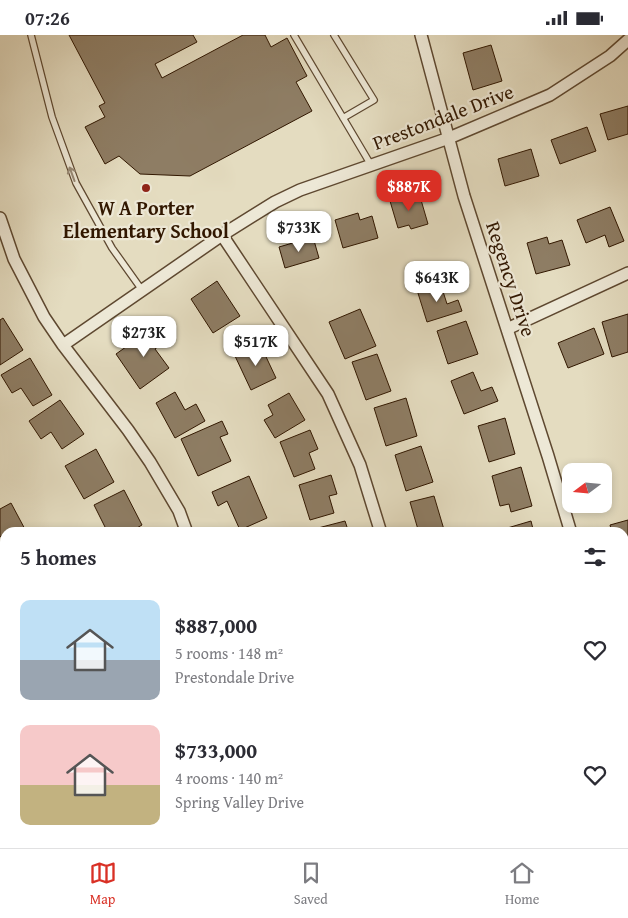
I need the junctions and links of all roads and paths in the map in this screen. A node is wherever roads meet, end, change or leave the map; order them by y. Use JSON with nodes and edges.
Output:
{"nodes":[{"id":1,"x":31,"y":35,"type":"edge"},
{"id":2,"x":294,"y":35,"type":"edge"},
{"id":3,"x":334,"y":35,"type":"edge"},
{"id":4,"x":422,"y":35,"type":"edge"},
{"id":5,"x":628,"y":40,"type":"edge"},
{"id":6,"x":343,"y":118,"type":"junction"},
{"id":7,"x":449,"y":137,"type":"junction"},
{"id":8,"x":371,"y":165,"type":"junction"},
{"id":9,"x":0,"y":218,"type":"edge"},
{"id":10,"x":222,"y":235,"type":"junction"},
{"id":11,"x":628,"y":273,"type":"edge"},
{"id":12,"x":142,"y":290,"type":"junction"},
{"id":13,"x":507,"y":329,"type":"junction"},
{"id":14,"x":63,"y":345,"type":"junction"},
{"id":15,"x":185,"y":527,"type":"edge"},
{"id":16,"x":380,"y":527,"type":"edge"},
{"id":17,"x":569,"y":527,"type":"edge"}],
"edges":[{"from":12,"to":1,"type":"lane","one_way":true},
{"from":2,"to":6,"type":"lane"},
{"from":3,"to":6,"type":"lane"},
{"from":4,"to":7,"type":"street","name":"Regency Drive"},
{"from":5,"to":7,"type":"street","name":"Prestondale Drive"},
{"from":6,"to":8,"type":"lane"},
{"from":7,"to":8,"type":"street","name":"Prestondale Drive"},
{"from":7,"to":13,"type":"street","name":"Regency Drive"},
{"from":8,"to":10,"type":"street","name":"Prestondale Drive"},
{"from":9,"to":14,"type":"street"},
{"from":10,"to":12,"type":"street","name":"Prestondale Drive"},
{"from":10,"to":16,"type":"street"},
{"from":11,"to":13,"type":"street"},
{"from":12,"to":14,"type":"street","name":"Prestondale Drive"},
{"from":13,"to":17,"type":"street","name":"Regency Drive"},
{"from":14,"to":15,"type":"street"}]}
